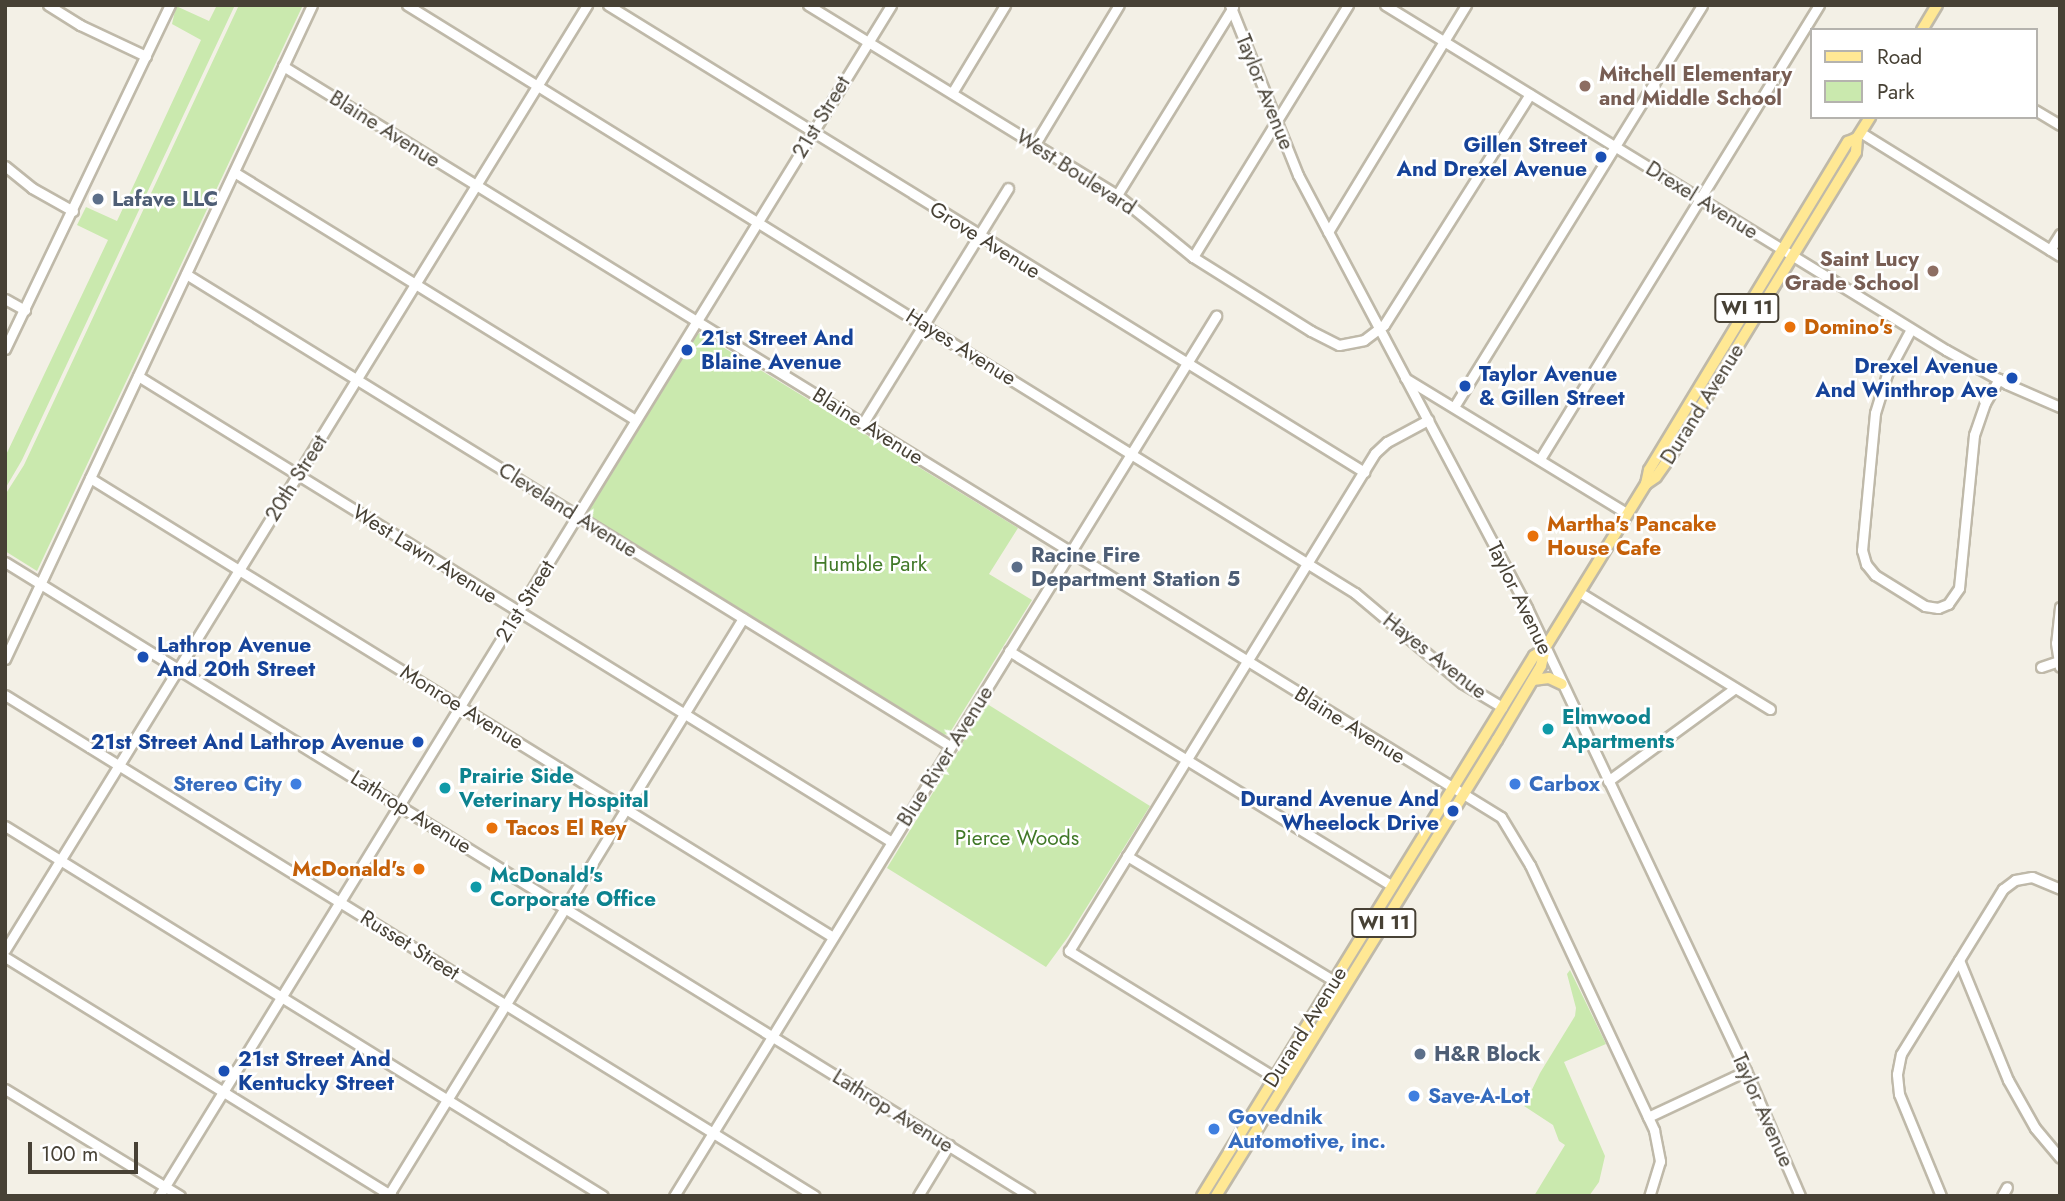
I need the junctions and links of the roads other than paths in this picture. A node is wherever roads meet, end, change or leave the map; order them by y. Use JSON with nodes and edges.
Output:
{"nodes":[{"id":1,"x":48,"y":5,"type":"edge"},
{"id":2,"x":170,"y":5,"type":"edge"},
{"id":3,"x":312,"y":5,"type":"edge"},
{"id":4,"x":407,"y":5,"type":"edge"},
{"id":5,"x":587,"y":5,"type":"edge"},
{"id":6,"x":608,"y":5,"type":"edge"},
{"id":7,"x":808,"y":5,"type":"edge"},
{"id":8,"x":891,"y":5,"type":"edge"},
{"id":9,"x":1005,"y":5,"type":"edge"},
{"id":10,"x":1119,"y":5,"type":"edge"},
{"id":11,"x":1348,"y":5,"type":"edge"},
{"id":12,"x":1385,"y":5,"type":"edge"},
{"id":13,"x":1466,"y":5,"type":"edge"},
{"id":14,"x":1702,"y":5,"type":"edge"},
{"id":15,"x":1819,"y":5,"type":"edge"},
{"id":16,"x":1937,"y":5,"type":"edge"},
{"id":17,"x":1232,"y":6,"type":"edge"},
{"id":18,"x":1923,"y":28,"type":"edge"},
{"id":19,"x":867,"y":42,"type":"junction"},
{"id":20,"x":1444,"y":42,"type":"junction"},
{"id":21,"x":146,"y":56,"type":"junction"},
{"id":22,"x":283,"y":66,"type":"junction"},
{"id":23,"x":537,"y":86,"type":"junction"},
{"id":24,"x":952,"y":93,"type":"junction"},
{"id":25,"x":1530,"y":94,"type":"junction"},
{"id":26,"x":2037,"y":111,"type":"edge"},
{"id":27,"x":1869,"y":119,"type":"edge"},
{"id":28,"x":1277,"y":122,"type":"junction"},
{"id":29,"x":2060,"y":125,"type":"edge"},
{"id":30,"x":811,"y":133,"type":"junction"},
{"id":31,"x":1859,"y":135,"type":"junction"},
{"id":32,"x":1035,"y":144,"type":"junction"},
{"id":33,"x":1615,"y":147,"type":"junction"},
{"id":34,"x":5,"y":166,"type":"edge"},
{"id":35,"x":233,"y":172,"type":"junction"},
{"id":36,"x":476,"y":185,"type":"junction"},
{"id":37,"x":1007,"y":188,"type":"dead end"},
{"id":38,"x":1117,"y":195,"type":"junction"},
{"id":39,"x":1700,"y":200,"type":"junction"},
{"id":40,"x":74,"y":211,"type":"junction"},
{"id":41,"x":758,"y":222,"type":"junction"},
{"id":42,"x":1328,"y":232,"type":"junction"},
{"id":43,"x":2060,"y":234,"type":"edge"},
{"id":44,"x":976,"y":235,"type":"junction"},
{"id":45,"x":2050,"y":250,"type":"junction"},
{"id":46,"x":1787,"y":253,"type":"junction"},
{"id":47,"x":2060,"y":256,"type":"edge"},
{"id":48,"x":1193,"y":257,"type":"junction"},
{"id":49,"x":186,"y":274,"type":"junction"},
{"id":50,"x":415,"y":284,"type":"junction"},
{"id":51,"x":5,"y":299,"type":"edge"},
{"id":52,"x":24,"y":310,"type":"junction"},
{"id":53,"x":1216,"y":316,"type":"dead end"},
{"id":54,"x":697,"y":321,"type":"junction"},
{"id":55,"x":924,"y":324,"type":"junction"},
{"id":56,"x":1911,"y":329,"type":"junction"},
{"id":57,"x":1378,"y":331,"type":"junction"},
{"id":58,"x":5,"y":349,"type":"edge"},
{"id":59,"x":1186,"y":364,"type":"junction"},
{"id":60,"x":138,"y":376,"type":"junction"},
{"id":61,"x":1404,"y":377,"type":"junction"},
{"id":62,"x":1999,"y":379,"type":"junction"},
{"id":63,"x":356,"y":380,"type":"junction"},
{"id":64,"x":1454,"y":407,"type":"junction"},
{"id":65,"x":2060,"y":407,"type":"edge"},
{"id":66,"x":636,"y":420,"type":"junction"},
{"id":67,"x":1428,"y":420,"type":"junction"},
{"id":68,"x":863,"y":423,"type":"junction"},
{"id":69,"x":1131,"y":453,"type":"junction"},
{"id":70,"x":1540,"y":459,"type":"junction"},
{"id":71,"x":1364,"y":472,"type":"junction"},
{"id":72,"x":298,"y":475,"type":"junction"},
{"id":73,"x":90,"y":478,"type":"junction"},
{"id":74,"x":1626,"y":513,"type":"junction"},
{"id":75,"x":577,"y":516,"type":"junction"},
{"id":76,"x":1070,"y":552,"type":"junction"},
{"id":77,"x":5,"y":562,"type":"edge"},
{"id":78,"x":1308,"y":563,"type":"junction"},
{"id":79,"x":239,"y":570,"type":"junction"},
{"id":80,"x":41,"y":584,"type":"junction"},
{"id":81,"x":1579,"y":592,"type":"junction"},
{"id":82,"x":2060,"y":607,"type":"edge"},
{"id":83,"x":519,"y":611,"type":"junction"},
{"id":84,"x":743,"y":618,"type":"junction"},
{"id":85,"x":1545,"y":648,"type":"junction"},
{"id":86,"x":1009,"y":651,"type":"junction"},
{"id":87,"x":5,"y":659,"type":"edge"},
{"id":88,"x":1247,"y":661,"type":"junction"},
{"id":89,"x":2059,"y":664,"type":"edge"},
{"id":90,"x":2041,"y":667,"type":"dead end"},
{"id":91,"x":178,"y":669,"type":"junction"},
{"id":92,"x":1533,"y":680,"type":"junction"},
{"id":93,"x":1562,"y":684,"type":"junction"},
{"id":94,"x":1735,"y":688,"type":"junction"},
{"id":95,"x":5,"y":695,"type":"edge"},
{"id":96,"x":460,"y":706,"type":"junction"},
{"id":97,"x":1502,"y":707,"type":"junction"},
{"id":98,"x":1770,"y":709,"type":"dead end"},
{"id":99,"x":684,"y":713,"type":"junction"},
{"id":100,"x":950,"y":746,"type":"junction"},
{"id":101,"x":1186,"y":760,"type":"junction"},
{"id":102,"x":119,"y":765,"type":"junction"},
{"id":103,"x":1608,"y":781,"type":"junction"},
{"id":104,"x":1452,"y":787,"type":"junction"},
{"id":105,"x":1464,"y":794,"type":"junction"},
{"id":106,"x":399,"y":805,"type":"junction"},
{"id":107,"x":626,"y":808,"type":"junction"},
{"id":108,"x":5,"y":826,"type":"edge"},
{"id":109,"x":892,"y":842,"type":"junction"},
{"id":110,"x":1127,"y":856,"type":"junction"},
{"id":111,"x":61,"y":860,"type":"junction"},
{"id":112,"x":1392,"y":886,"type":"junction"},
{"id":113,"x":2060,"y":889,"type":"edge"},
{"id":114,"x":340,"y":901,"type":"junction"},
{"id":115,"x":565,"y":908,"type":"junction"},
{"id":116,"x":833,"y":937,"type":"junction"},
{"id":117,"x":5,"y":950,"type":"edge"},
{"id":118,"x":5,"y":957,"type":"edge"},
{"id":119,"x":1959,"y":960,"type":"junction"},
{"id":120,"x":1334,"y":981,"type":"junction"},
{"id":121,"x":281,"y":996,"type":"junction"},
{"id":122,"x":506,"y":1004,"type":"junction"},
{"id":123,"x":772,"y":1036,"type":"junction"},
{"id":124,"x":1746,"y":1071,"type":"junction"},
{"id":125,"x":1274,"y":1077,"type":"junction"},
{"id":126,"x":5,"y":1089,"type":"edge"},
{"id":127,"x":223,"y":1091,"type":"junction"},
{"id":128,"x":447,"y":1099,"type":"junction"},
{"id":129,"x":1648,"y":1117,"type":"junction"},
{"id":130,"x":713,"y":1132,"type":"junction"},
{"id":131,"x":949,"y":1145,"type":"junction"},
{"id":132,"x":2060,"y":1158,"type":"edge"},
{"id":133,"x":164,"y":1186,"type":"junction"},
{"id":134,"x":389,"y":1195,"type":"edge"},
{"id":135,"x":159,"y":1196,"type":"edge"},
{"id":136,"x":180,"y":1196,"type":"edge"},
{"id":137,"x":603,"y":1196,"type":"edge"},
{"id":138,"x":674,"y":1196,"type":"edge"},
{"id":139,"x":815,"y":1196,"type":"edge"},
{"id":140,"x":918,"y":1196,"type":"edge"},
{"id":141,"x":1030,"y":1196,"type":"edge"},
{"id":142,"x":1202,"y":1196,"type":"edge"},
{"id":143,"x":1216,"y":1196,"type":"edge"},
{"id":144,"x":1649,"y":1196,"type":"edge"},
{"id":145,"x":1800,"y":1196,"type":"edge"},
{"id":146,"x":1941,"y":1196,"type":"edge"}],
"edges":[{"from":1,"to":21,"type":"street"},
{"from":2,"to":21,"type":"street"},
{"from":3,"to":22,"type":"street"},
{"from":4,"to":23,"type":"street","name":"Hayes Avenue"},
{"from":5,"to":23,"type":"street","name":"20th Street"},
{"from":6,"to":30,"type":"street","name":"Grove Avenue"},
{"from":7,"to":19,"type":"street","name":"West Boulevard"},
{"from":8,"to":19,"type":"street","name":"21st Street"},
{"from":9,"to":24,"type":"street"},
{"from":10,"to":32,"type":"street"},
{"from":11,"to":28,"type":"street"},
{"from":12,"to":20,"type":"street","name":"Drexel Avenue"},
{"from":13,"to":20,"type":"street"},
{"from":14,"to":33,"type":"street"},
{"from":15,"to":39,"type":"street"},
{"from":16,"to":18,"type":"main road"},
{"from":17,"to":28,"type":"street","name":"Taylor Avenue"},
{"from":17,"to":38,"type":"street"},
{"from":19,"to":24,"type":"street","name":"West Boulevard"},
{"from":19,"to":30,"type":"street","name":"21st Street"},
{"from":20,"to":25,"type":"street","name":"Drexel Avenue"},
{"from":20,"to":42,"type":"street"},
{"from":21,"to":40,"type":"street"},
{"from":22,"to":35,"type":"street"},
{"from":22,"to":36,"type":"street","name":"Blaine Avenue"},
{"from":23,"to":36,"type":"street","name":"20th Street"},
{"from":23,"to":41,"type":"street","name":"Hayes Avenue"},
{"from":24,"to":32,"type":"street","name":"West Boulevard"},
{"from":25,"to":33,"type":"street","name":"Drexel Avenue"},
{"from":25,"to":57,"type":"street"},
{"from":26,"to":29,"type":"street"},
{"from":27,"to":31,"type":"main road","name":"Durand Avenue","number":"WI 11"},
{"from":28,"to":42,"type":"street","name":"Taylor Avenue"},
{"from":28,"to":48,"type":"street"},
{"from":30,"to":41,"type":"street","name":"21st Street"},
{"from":30,"to":44,"type":"street","name":"Grove Avenue"},
{"from":31,"to":45,"type":"street"},
{"from":31,"to":46,"type":"main road","name":"Durand Avenue","number":"WI 11"},
{"from":32,"to":38,"type":"street","name":"West Boulevard"},
{"from":33,"to":39,"type":"street","name":"Drexel Avenue"},
{"from":33,"to":64,"type":"street"},
{"from":34,"to":40,"type":"street"},
{"from":35,"to":49,"type":"street"},
{"from":35,"to":50,"type":"street"},
{"from":36,"to":50,"type":"street","name":"20th Street"},
{"from":36,"to":54,"type":"street","name":"Blaine Avenue"},
{"from":37,"to":44,"type":"street"},
{"from":38,"to":48,"type":"street","name":"West Boulevard"},
{"from":39,"to":46,"type":"street","name":"Drexel Avenue"},
{"from":39,"to":70,"type":"street"},
{"from":40,"to":52,"type":"street"},
{"from":41,"to":54,"type":"street","name":"21st Street"},
{"from":41,"to":55,"type":"street","name":"Hayes Avenue"},
{"from":42,"to":57,"type":"street","name":"Taylor Avenue"},
{"from":43,"to":45,"type":"street"},
{"from":44,"to":55,"type":"street"},
{"from":44,"to":59,"type":"street","name":"Grove Avenue"},
{"from":45,"to":47,"type":"street"},
{"from":46,"to":56,"type":"street","name":"Drexel Avenue"},
{"from":46,"to":74,"type":"main road","name":"Durand Avenue","number":"WI 11"},
{"from":48,"to":57,"type":"street","name":"West Boulevard"},
{"from":49,"to":60,"type":"street"},
{"from":49,"to":63,"type":"street","name":"Cleveland Avenue"},
{"from":50,"to":63,"type":"street","name":"20th Street"},
{"from":50,"to":66,"type":"street"},
{"from":51,"to":52,"type":"street"},
{"from":52,"to":58,"type":"street"},
{"from":53,"to":59,"type":"street","name":"Blue River Avenue"},
{"from":54,"to":66,"type":"street","name":"21st Street"},
{"from":54,"to":68,"type":"street","name":"Blaine Avenue"},
{"from":55,"to":68,"type":"street"},
{"from":55,"to":69,"type":"street","name":"Hayes Avenue"},
{"from":56,"to":62,"type":"street","name":"Drexel Avenue"},
{"from":56,"to":62,"type":"street"},
{"from":57,"to":61,"type":"street","name":"Taylor Avenue"},
{"from":59,"to":69,"type":"street","name":"Blue River Avenue"},
{"from":59,"to":71,"type":"street","name":"Grove Avenue"},
{"from":60,"to":72,"type":"street","name":"West Lawn Avenue"},
{"from":60,"to":73,"type":"street"},
{"from":61,"to":64,"type":"street"},
{"from":61,"to":67,"type":"street","name":"Taylor Avenue"},
{"from":62,"to":65,"type":"street","name":"Drexel Avenue"},
{"from":63,"to":72,"type":"street","name":"20th Street"},
{"from":63,"to":75,"type":"street","name":"Cleveland Avenue"},
{"from":64,"to":70,"type":"street"},
{"from":66,"to":75,"type":"street","name":"21st Street"},
{"from":67,"to":71,"type":"street"},
{"from":67,"to":85,"type":"street","name":"Taylor Avenue"},
{"from":68,"to":76,"type":"street","name":"Blaine Avenue"},
{"from":69,"to":76,"type":"street","name":"Blue River Avenue"},
{"from":69,"to":78,"type":"street","name":"Hayes Avenue"},
{"from":70,"to":74,"type":"street"},
{"from":71,"to":78,"type":"street"},
{"from":72,"to":79,"type":"street","name":"20th Street"},
{"from":72,"to":83,"type":"street","name":"West Lawn Avenue"},
{"from":73,"to":79,"type":"street","name":"Monroe Avenue"},
{"from":73,"to":80,"type":"street"},
{"from":74,"to":81,"type":"main road","name":"Durand Avenue","number":"WI 11"},
{"from":75,"to":83,"type":"street","name":"21st Street"},
{"from":75,"to":84,"type":"street","name":"Cleveland Avenue"},
{"from":76,"to":86,"type":"street","name":"Blue River Avenue"},
{"from":76,"to":88,"type":"street","name":"Blaine Avenue"},
{"from":77,"to":80,"type":"street","name":"Lathrop Avenue"},
{"from":78,"to":88,"type":"street"},
{"from":78,"to":97,"type":"street","name":"Hayes Avenue"},
{"from":79,"to":91,"type":"street","name":"20th Street"},
{"from":79,"to":96,"type":"street","name":"Monroe Avenue"},
{"from":80,"to":87,"type":"street"},
{"from":80,"to":91,"type":"street","name":"Lathrop Avenue"},
{"from":81,"to":85,"type":"main road","name":"Durand Avenue","number":"WI 11"},
{"from":81,"to":94,"type":"street"},
{"from":82,"to":89,"type":"street"},
{"from":83,"to":96,"type":"street","name":"21st Street"},
{"from":83,"to":99,"type":"street","name":"West Lawn Avenue"},
{"from":84,"to":99,"type":"street"},
{"from":84,"to":100,"type":"street","name":"Cleveland Avenue"},
{"from":85,"to":92,"type":"main road","name":"Durand Avenue","number":"WI 11"},
{"from":85,"to":93,"type":"street","name":"Taylor Avenue"},
{"from":85,"to":97,"type":"main road","name":"Durand Avenue","number":"WI 11"},
{"from":86,"to":100,"type":"street","name":"Blue River Avenue"},
{"from":86,"to":101,"type":"street"},
{"from":88,"to":101,"type":"street"},
{"from":88,"to":104,"type":"street","name":"Blaine Avenue"},
{"from":89,"to":90,"type":"street"},
{"from":91,"to":102,"type":"street","name":"20th Street"},
{"from":91,"to":106,"type":"street","name":"Lathrop Avenue"},
{"from":92,"to":93,"type":"main road"},
{"from":92,"to":105,"type":"main road","name":"Durand Avenue","number":"WI 11"},
{"from":93,"to":103,"type":"street","name":"Taylor Avenue"},
{"from":94,"to":98,"type":"street"},
{"from":94,"to":103,"type":"street"},
{"from":95,"to":102,"type":"street","name":"Russet Street"},
{"from":96,"to":106,"type":"street","name":"21st Street"},
{"from":96,"to":107,"type":"street","name":"Monroe Avenue"},
{"from":97,"to":104,"type":"main road","name":"Durand Avenue","number":"WI 11"},
{"from":99,"to":107,"type":"street"},
{"from":99,"to":109,"type":"street","name":"West Lawn Avenue"},
{"from":100,"to":109,"type":"street","name":"Blue River Avenue"},
{"from":101,"to":110,"type":"street"},
{"from":101,"to":112,"type":"street"},
{"from":102,"to":111,"type":"street","name":"20th Street"},
{"from":102,"to":114,"type":"street","name":"Russet Street"},
{"from":103,"to":124,"type":"street","name":"Taylor Avenue"},
{"from":104,"to":105,"type":"street","name":"Blaine Avenue"},
{"from":104,"to":112,"type":"main road","name":"Durand Avenue","number":"WI 11"},
{"from":105,"to":129,"type":"street","name":"Blaine Avenue"},
{"from":105,"to":143,"type":"main road","name":"Durand Avenue","number":"WI 11"},
{"from":106,"to":114,"type":"street","name":"21st Street"},
{"from":106,"to":115,"type":"street","name":"Lathrop Avenue"},
{"from":107,"to":115,"type":"street"},
{"from":107,"to":116,"type":"street","name":"Monroe Avenue"},
{"from":108,"to":111,"type":"street"},
{"from":109,"to":116,"type":"street","name":"Blue River Avenue"},
{"from":110,"to":120,"type":"street"},
{"from":110,"to":125,"type":"street"},
{"from":111,"to":117,"type":"street","name":"20th Street"},
{"from":111,"to":121,"type":"street"},
{"from":112,"to":120,"type":"main road","name":"Durand Avenue","number":"WI 11"},
{"from":113,"to":119,"type":"street"},
{"from":114,"to":121,"type":"street","name":"21st Street"},
{"from":114,"to":122,"type":"street","name":"Russet Street"},
{"from":115,"to":122,"type":"street"},
{"from":115,"to":123,"type":"street","name":"Lathrop Avenue"},
{"from":116,"to":123,"type":"street","name":"Blue River Avenue"},
{"from":118,"to":127,"type":"street"},
{"from":119,"to":132,"type":"street"},
{"from":119,"to":146,"type":"street"},
{"from":120,"to":125,"type":"main road","name":"Durand Avenue","number":"WI 11"},
{"from":121,"to":127,"type":"street","name":"21st Street"},
{"from":121,"to":128,"type":"street"},
{"from":122,"to":128,"type":"street"},
{"from":122,"to":130,"type":"street","name":"Russet Street"},
{"from":123,"to":130,"type":"street","name":"Blue River Avenue"},
{"from":123,"to":131,"type":"street","name":"Lathrop Avenue"},
{"from":124,"to":129,"type":"street"},
{"from":124,"to":145,"type":"street","name":"Taylor Avenue"},
{"from":125,"to":142,"type":"main road","name":"Durand Avenue","number":"WI 11"},
{"from":126,"to":133,"type":"street"},
{"from":127,"to":133,"type":"street","name":"21st Street"},
{"from":127,"to":134,"type":"street"},
{"from":128,"to":134,"type":"street"},
{"from":128,"to":137,"type":"street"},
{"from":129,"to":144,"type":"street","name":"Blaine Avenue"},
{"from":130,"to":138,"type":"street","name":"Blue River Avenue"},
{"from":130,"to":139,"type":"street","name":"Russet Street"},
{"from":131,"to":140,"type":"street"},
{"from":131,"to":141,"type":"street","name":"Lathrop Avenue"},
{"from":133,"to":135,"type":"street","name":"21st Street"},
{"from":133,"to":136,"type":"street"}]}
